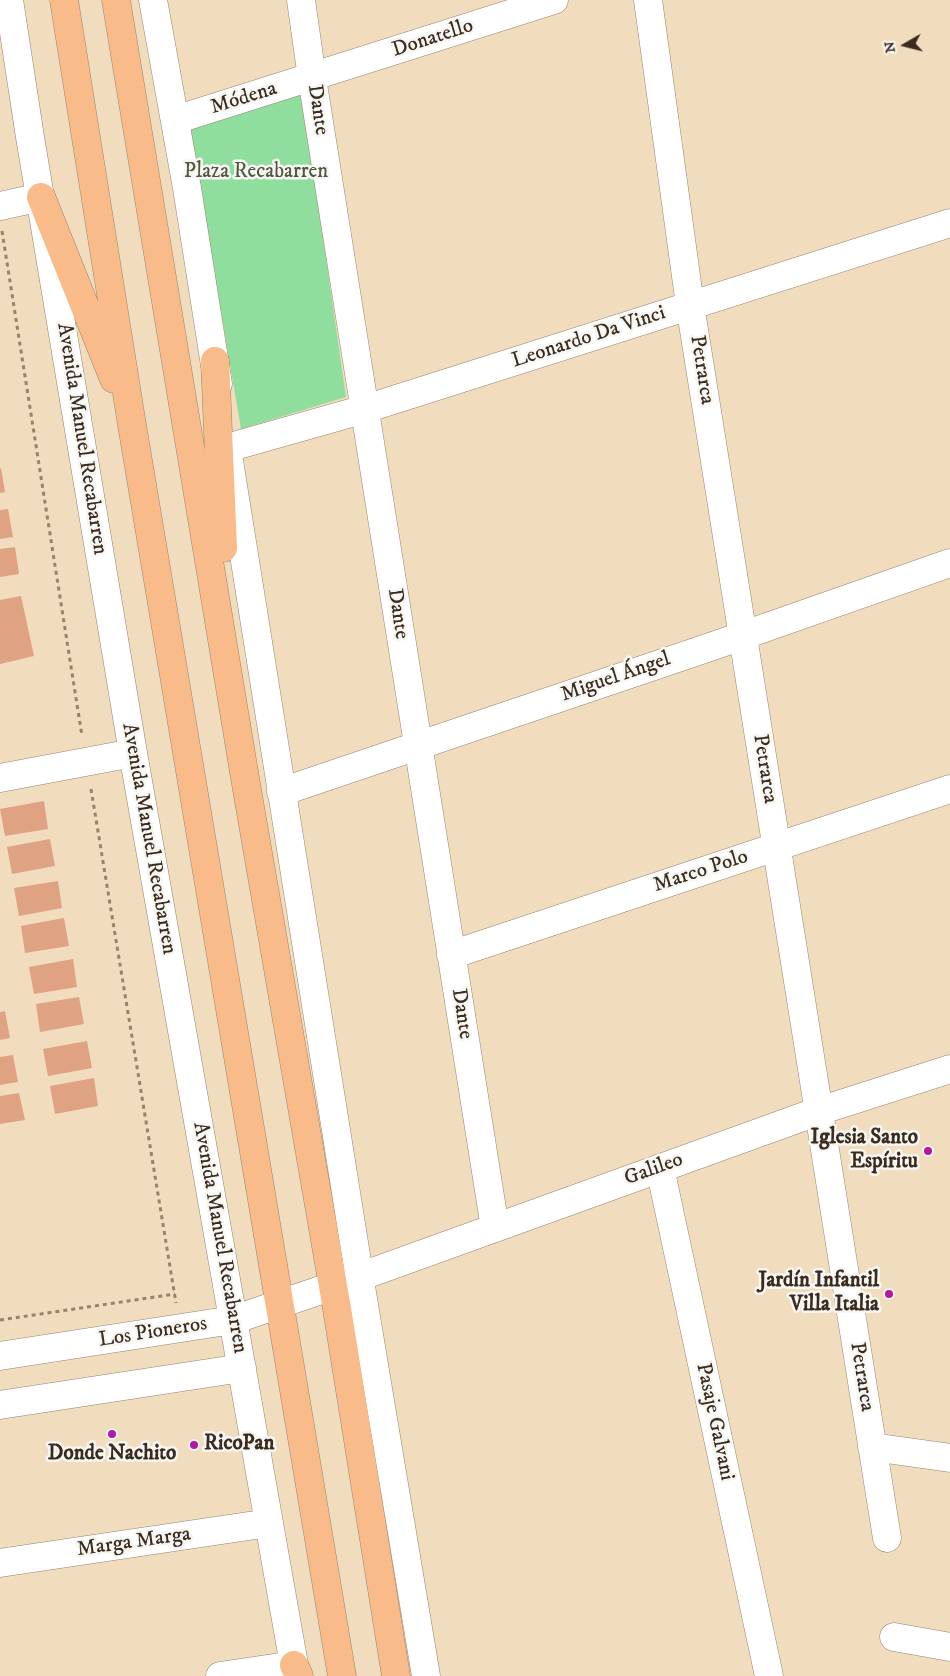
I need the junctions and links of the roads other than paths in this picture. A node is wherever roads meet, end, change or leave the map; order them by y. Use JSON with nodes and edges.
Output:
{"nodes":[{"id":1,"x":9,"y":0,"type":"edge"},
{"id":2,"x":64,"y":0,"type":"edge"},
{"id":3,"x":116,"y":0,"type":"edge"},
{"id":4,"x":153,"y":0,"type":"edge"},
{"id":5,"x":301,"y":0,"type":"edge"},
{"id":6,"x":554,"y":0,"type":"edge"},
{"id":7,"x":648,"y":0,"type":"edge"},
{"id":8,"x":312,"y":78,"type":"junction"},
{"id":9,"x":175,"y":120,"type":"junction"},
{"id":10,"x":41,"y":198,"type":"junction"},
{"id":11,"x":0,"y":206,"type":"edge"},
{"id":12,"x":950,"y":223,"type":"edge"},
{"id":13,"x":690,"y":305,"type":"junction"},
{"id":14,"x":214,"y":361,"type":"junction"},
{"id":15,"x":365,"y":410,"type":"junction"},
{"id":16,"x":132,"y":425,"type":"junction"},
{"id":17,"x":227,"y":448,"type":"junction"},
{"id":18,"x":950,"y":563,"type":"edge"},
{"id":19,"x":744,"y":635,"type":"junction"},
{"id":20,"x":228,"y":672,"type":"junction"},
{"id":21,"x":418,"y":745,"type":"junction"},
{"id":22,"x":133,"y":753,"type":"junction"},
{"id":23,"x":0,"y":778,"type":"edge"},
{"id":24,"x":950,"y":789,"type":"edge"},
{"id":25,"x":281,"y":792,"type":"junction"},
{"id":26,"x":776,"y":847,"type":"junction"},
{"id":27,"x":451,"y":955,"type":"junction"},
{"id":28,"x":950,"y":1069,"type":"edge"},
{"id":29,"x":819,"y":1111,"type":"junction"},
{"id":30,"x":660,"y":1168,"type":"junction"},
{"id":31,"x":495,"y":1228,"type":"junction"},
{"id":32,"x":359,"y":1277,"type":"junction"},
{"id":33,"x":333,"y":1286,"type":"junction"},
{"id":34,"x":281,"y":1305,"type":"junction"},
{"id":35,"x":234,"y":1320,"type":"junction"},
{"id":36,"x":0,"y":1356,"type":"edge"},
{"id":37,"x":242,"y":1368,"type":"junction"},
{"id":38,"x":0,"y":1405,"type":"edge"},
{"id":39,"x":872,"y":1447,"type":"junction"},
{"id":40,"x":950,"y":1458,"type":"edge"},
{"id":41,"x":269,"y":1523,"type":"junction"},
{"id":42,"x":887,"y":1538,"type":"dead end"},
{"id":43,"x":0,"y":1563,"type":"edge"},
{"id":44,"x":894,"y":1637,"type":"dead end"},
{"id":45,"x":950,"y":1646,"type":"edge"},
{"id":46,"x":296,"y":1672,"type":"edge"},
{"id":47,"x":220,"y":1676,"type":"edge"},
{"id":48,"x":342,"y":1676,"type":"edge"},
{"id":49,"x":396,"y":1676,"type":"edge"},
{"id":50,"x":426,"y":1676,"type":"edge"},
{"id":51,"x":769,"y":1676,"type":"edge"}],
"edges":[{"from":1,"to":10,"type":"street","name":"Avenida Manuel Recabarren"},
{"from":2,"to":16,"type":"main road"},
{"from":3,"to":20,"type":"main road"},
{"from":4,"to":9,"type":"street"},
{"from":5,"to":8,"type":"street","name":"Dante"},
{"from":6,"to":8,"type":"street","name":"Donatello"},
{"from":7,"to":13,"type":"street","name":"Petrarca"},
{"from":8,"to":9,"type":"street","name":"Módena"},
{"from":8,"to":15,"type":"street","name":"Dante"},
{"from":9,"to":14,"type":"street"},
{"from":10,"to":11,"type":"street"},
{"from":10,"to":16,"type":"main road"},
{"from":10,"to":22,"type":"street","name":"Avenida Manuel Recabarren"},
{"from":12,"to":13,"type":"street","name":"Leonardo Da Vinci"},
{"from":13,"to":15,"type":"street","name":"Leonardo Da Vinci"},
{"from":13,"to":19,"type":"street","name":"Petrarca"},
{"from":14,"to":17,"type":"street"},
{"from":14,"to":20,"type":"main road"},
{"from":15,"to":17,"type":"street","name":"Leonardo Da Vinci"},
{"from":15,"to":21,"type":"street","name":"Dante"},
{"from":16,"to":34,"type":"main road"},
{"from":17,"to":25,"type":"street"},
{"from":18,"to":19,"type":"street","name":"Miguel Ángel"},
{"from":19,"to":21,"type":"street","name":"Miguel Ángel"},
{"from":19,"to":26,"type":"street","name":"Petrarca"},
{"from":20,"to":33,"type":"main road"},
{"from":21,"to":25,"type":"street","name":"Miguel Ángel"},
{"from":21,"to":27,"type":"street","name":"Dante"},
{"from":22,"to":23,"type":"street"},
{"from":22,"to":35,"type":"street","name":"Avenida Manuel Recabarren"},
{"from":24,"to":26,"type":"street","name":"Marco Polo"},
{"from":25,"to":32,"type":"street"},
{"from":26,"to":27,"type":"street","name":"Marco Polo"},
{"from":26,"to":29,"type":"street","name":"Petrarca"},
{"from":27,"to":31,"type":"street","name":"Dante"},
{"from":28,"to":29,"type":"street","name":"Galileo"},
{"from":29,"to":30,"type":"street","name":"Galileo"},
{"from":29,"to":39,"type":"street","name":"Petrarca"},
{"from":30,"to":31,"type":"street","name":"Galileo"},
{"from":30,"to":51,"type":"street","name":"Pasaje Galvani"},
{"from":31,"to":32,"type":"street","name":"Galileo"},
{"from":32,"to":33,"type":"street","name":"Los Pioneros"},
{"from":32,"to":50,"type":"street"},
{"from":33,"to":34,"type":"street","name":"Los Pioneros"},
{"from":33,"to":49,"type":"main road"},
{"from":34,"to":35,"type":"street","name":"Los Pioneros"},
{"from":34,"to":48,"type":"main road"},
{"from":35,"to":36,"type":"street","name":"Los Pioneros"},
{"from":35,"to":37,"type":"street","name":"Avenida Manuel Recabarren"},
{"from":37,"to":38,"type":"street"},
{"from":37,"to":41,"type":"street","name":"Avenida Manuel Recabarren"},
{"from":39,"to":40,"type":"street"},
{"from":39,"to":42,"type":"street","name":"Petrarca"},
{"from":41,"to":43,"type":"street","name":"Marga Marga"},
{"from":41,"to":46,"type":"street","name":"Avenida Manuel Recabarren"},
{"from":44,"to":45,"type":"street"},
{"from":46,"to":47,"type":"street"}]}
